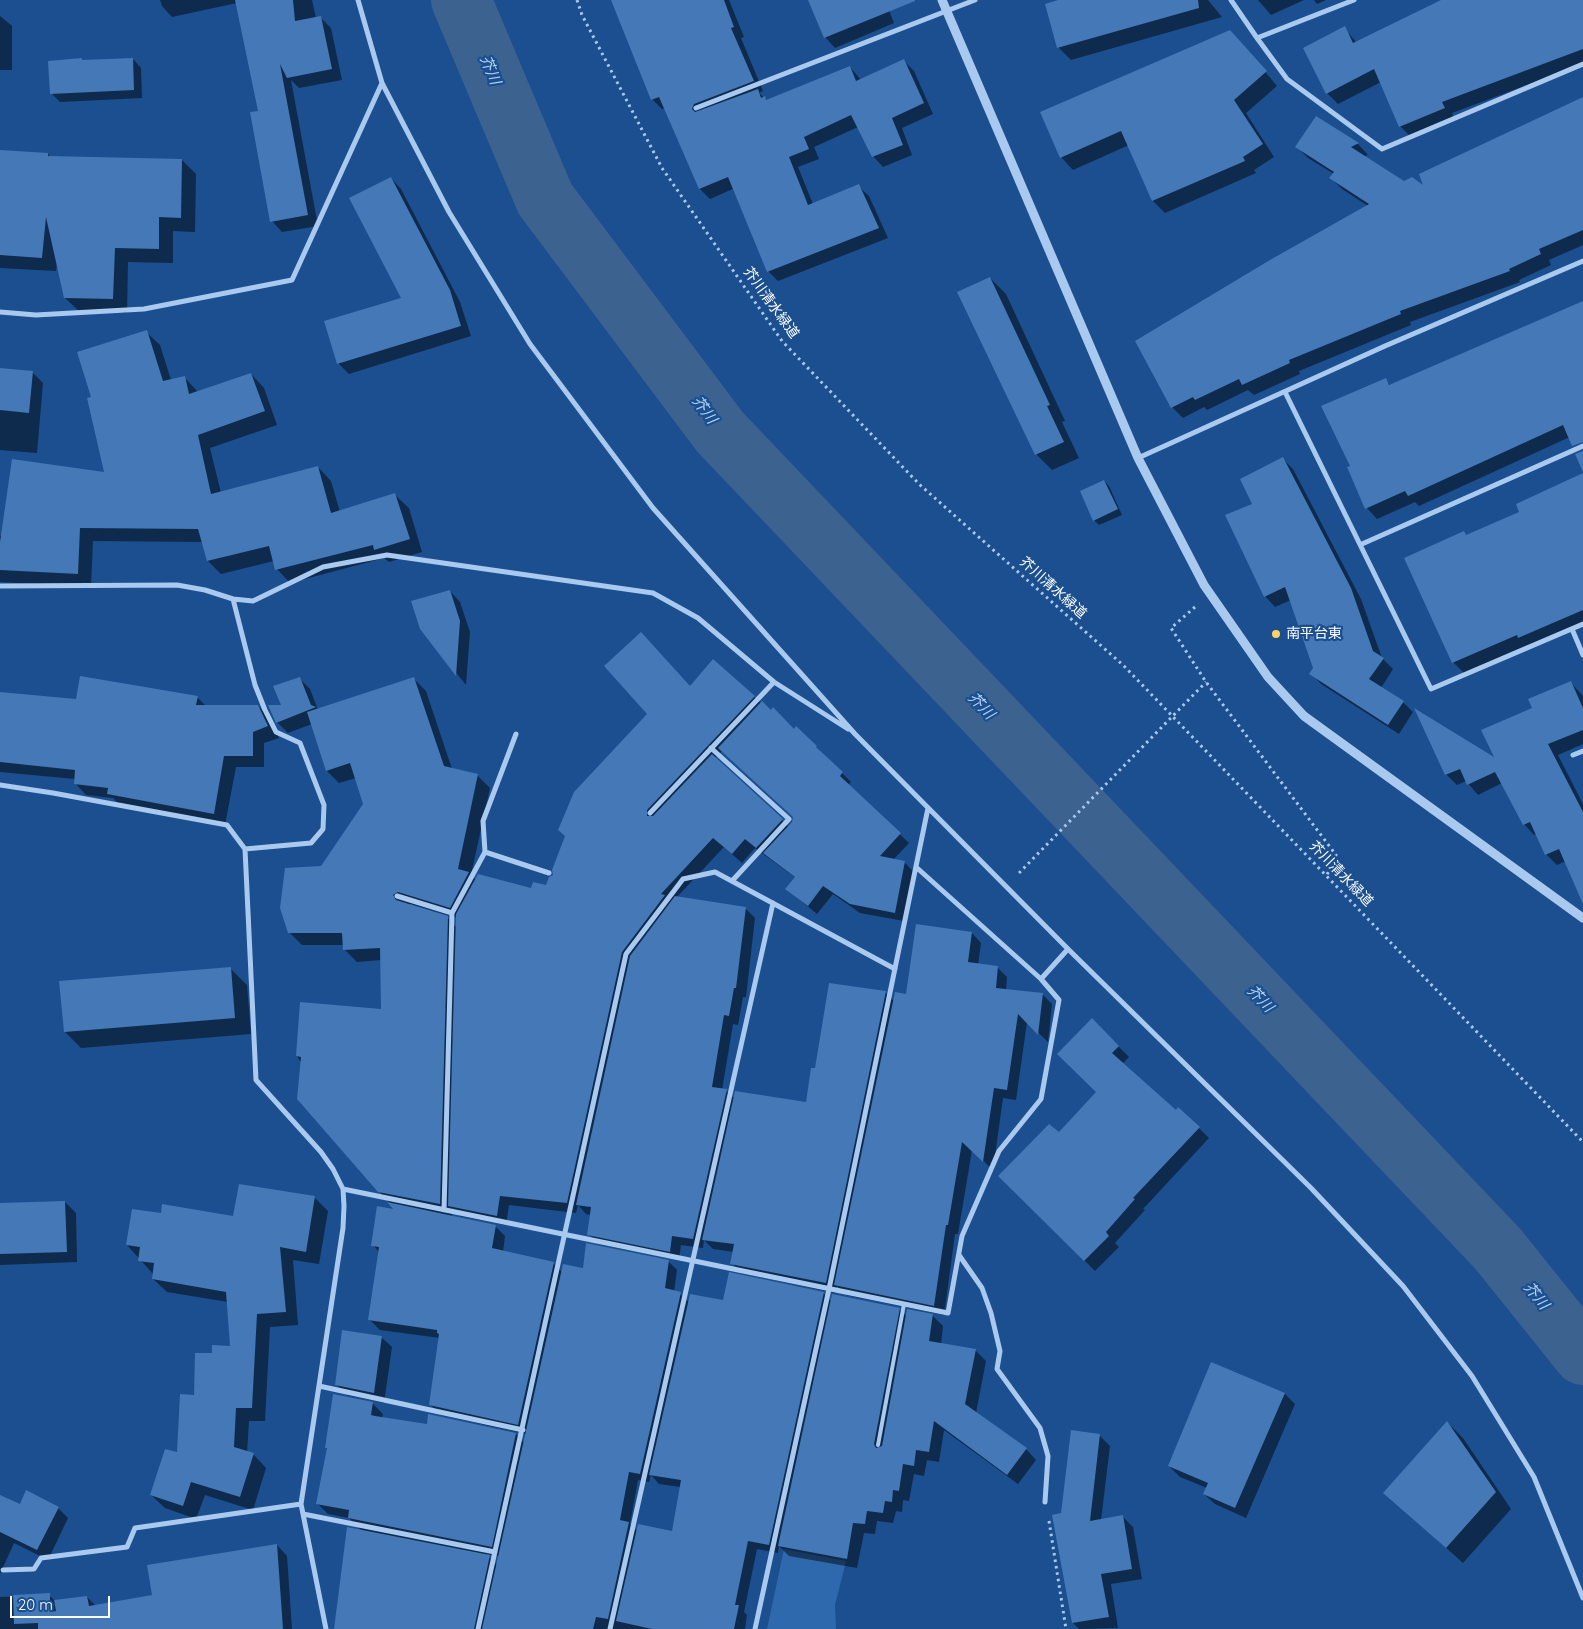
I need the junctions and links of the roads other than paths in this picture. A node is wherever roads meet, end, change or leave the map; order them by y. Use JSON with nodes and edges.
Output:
{"nodes":[{"id":1,"x":358,"y":0,"type":"edge"},
{"id":2,"x":942,"y":0,"type":"edge"},
{"id":3,"x":975,"y":0,"type":"edge"},
{"id":4,"x":1231,"y":0,"type":"edge"},
{"id":5,"x":1354,"y":0,"type":"edge"},
{"id":6,"x":946,"y":10,"type":"junction"},
{"id":7,"x":1257,"y":38,"type":"junction"},
{"id":8,"x":1583,"y":64,"type":"edge"},
{"id":9,"x":382,"y":83,"type":"junction"},
{"id":10,"x":696,"y":108,"type":"dead end"},
{"id":11,"x":1583,"y":261,"type":"edge"},
{"id":12,"x":0,"y":312,"type":"edge"},
{"id":13,"x":1284,"y":392,"type":"junction"},
{"id":14,"x":1583,"y":446,"type":"edge"},
{"id":15,"x":1138,"y":458,"type":"junction"},
{"id":16,"x":1362,"y":544,"type":"junction"},
{"id":17,"x":1204,"y":585,"type":"junction"},
{"id":18,"x":0,"y":586,"type":"edge"},
{"id":19,"x":1211,"y":594,"type":"road end"},
{"id":20,"x":233,"y":599,"type":"junction"},
{"id":21,"x":1583,"y":624,"type":"edge"},
{"id":22,"x":1572,"y":629,"type":"junction"},
{"id":23,"x":1583,"y":655,"type":"edge"},
{"id":24,"x":774,"y":682,"type":"junction"},
{"id":25,"x":516,"y":734,"type":"dead end"},
{"id":26,"x":855,"y":734,"type":"junction"},
{"id":27,"x":711,"y":748,"type":"junction"},
{"id":28,"x":1583,"y":751,"type":"edge"},
{"id":29,"x":1573,"y":755,"type":"dead end"},
{"id":30,"x":0,"y":785,"type":"edge"},
{"id":31,"x":928,"y":808,"type":"junction"},
{"id":32,"x":650,"y":813,"type":"dead end"},
{"id":33,"x":245,"y":849,"type":"junction"},
{"id":34,"x":485,"y":852,"type":"junction"},
{"id":35,"x":916,"y":866,"type":"junction"},
{"id":36,"x":549,"y":873,"type":"dead end"},
{"id":37,"x":732,"y":881,"type":"junction"},
{"id":38,"x":397,"y":896,"type":"dead end"},
{"id":39,"x":773,"y":903,"type":"junction"},
{"id":40,"x":452,"y":913,"type":"junction"},
{"id":41,"x":1583,"y":918,"type":"edge"},
{"id":42,"x":1068,"y":949,"type":"junction"},
{"id":43,"x":895,"y":969,"type":"junction"},
{"id":44,"x":1041,"y":979,"type":"junction"},
{"id":45,"x":343,"y":1189,"type":"junction"},
{"id":46,"x":444,"y":1210,"type":"junction"},
{"id":47,"x":566,"y":1235,"type":"junction"},
{"id":48,"x":959,"y":1255,"type":"junction"},
{"id":49,"x":692,"y":1261,"type":"junction"},
{"id":50,"x":829,"y":1289,"type":"junction"},
{"id":51,"x":904,"y":1304,"type":"junction"},
{"id":52,"x":319,"y":1386,"type":"junction"},
{"id":53,"x":523,"y":1430,"type":"junction"},
{"id":54,"x":878,"y":1445,"type":"dead end"},
{"id":55,"x":1046,"y":1502,"type":"road end"},
{"id":56,"x":301,"y":1504,"type":"junction"},
{"id":57,"x":303,"y":1514,"type":"junction"},
{"id":58,"x":495,"y":1552,"type":"junction"},
{"id":59,"x":3,"y":1570,"type":"dead end"},
{"id":60,"x":1583,"y":1598,"type":"edge"},
{"id":61,"x":326,"y":1629,"type":"edge"},
{"id":62,"x":478,"y":1629,"type":"edge"},
{"id":63,"x":610,"y":1629,"type":"edge"},
{"id":64,"x":755,"y":1629,"type":"edge"}],
"edges":[{"from":1,"to":9,"type":"street"},
{"from":2,"to":6,"type":"street"},
{"from":3,"to":6,"type":"street"},
{"from":4,"to":7,"type":"street"},
{"from":5,"to":7,"type":"street"},
{"from":6,"to":10,"type":"street"},
{"from":6,"to":15,"type":"street"},
{"from":7,"to":8,"type":"street"},
{"from":9,"to":12,"type":"street"},
{"from":9,"to":26,"type":"street"},
{"from":11,"to":13,"type":"street"},
{"from":13,"to":15,"type":"street"},
{"from":13,"to":16,"type":"street"},
{"from":14,"to":16,"type":"street"},
{"from":15,"to":17,"type":"street"},
{"from":16,"to":22,"type":"street"},
{"from":17,"to":19,"type":"street"},
{"from":17,"to":41,"type":"street"},
{"from":18,"to":20,"type":"street"},
{"from":20,"to":24,"type":"street"},
{"from":20,"to":33,"type":"street"},
{"from":21,"to":22,"type":"street"},
{"from":22,"to":23,"type":"street"},
{"from":24,"to":26,"type":"street"},
{"from":24,"to":27,"type":"street"},
{"from":25,"to":34,"type":"street"},
{"from":26,"to":31,"type":"street"},
{"from":27,"to":32,"type":"street"},
{"from":27,"to":37,"type":"street"},
{"from":28,"to":29,"type":"street"},
{"from":30,"to":33,"type":"street"},
{"from":31,"to":35,"type":"street"},
{"from":31,"to":42,"type":"street"},
{"from":33,"to":45,"type":"street"},
{"from":34,"to":36,"type":"street"},
{"from":34,"to":40,"type":"street"},
{"from":35,"to":43,"type":"street"},
{"from":35,"to":44,"type":"street"},
{"from":37,"to":39,"type":"street"},
{"from":37,"to":47,"type":"street"},
{"from":38,"to":40,"type":"street"},
{"from":39,"to":43,"type":"street"},
{"from":39,"to":49,"type":"street"},
{"from":40,"to":46,"type":"street"},
{"from":42,"to":44,"type":"street"},
{"from":42,"to":60,"type":"street"},
{"from":43,"to":50,"type":"street"},
{"from":44,"to":48,"type":"street"},
{"from":45,"to":46,"type":"street"},
{"from":45,"to":52,"type":"street"},
{"from":46,"to":47,"type":"street"},
{"from":47,"to":49,"type":"street"},
{"from":47,"to":53,"type":"street"},
{"from":48,"to":51,"type":"street"},
{"from":48,"to":55,"type":"street"},
{"from":49,"to":50,"type":"street"},
{"from":49,"to":63,"type":"street"},
{"from":50,"to":51,"type":"street"},
{"from":50,"to":64,"type":"street"},
{"from":51,"to":54,"type":"lane"},
{"from":52,"to":53,"type":"street"},
{"from":52,"to":56,"type":"street"},
{"from":53,"to":58,"type":"street"},
{"from":56,"to":57,"type":"street"},
{"from":56,"to":59,"type":"street"},
{"from":57,"to":58,"type":"street"},
{"from":57,"to":61,"type":"street"},
{"from":58,"to":62,"type":"street"}]}
